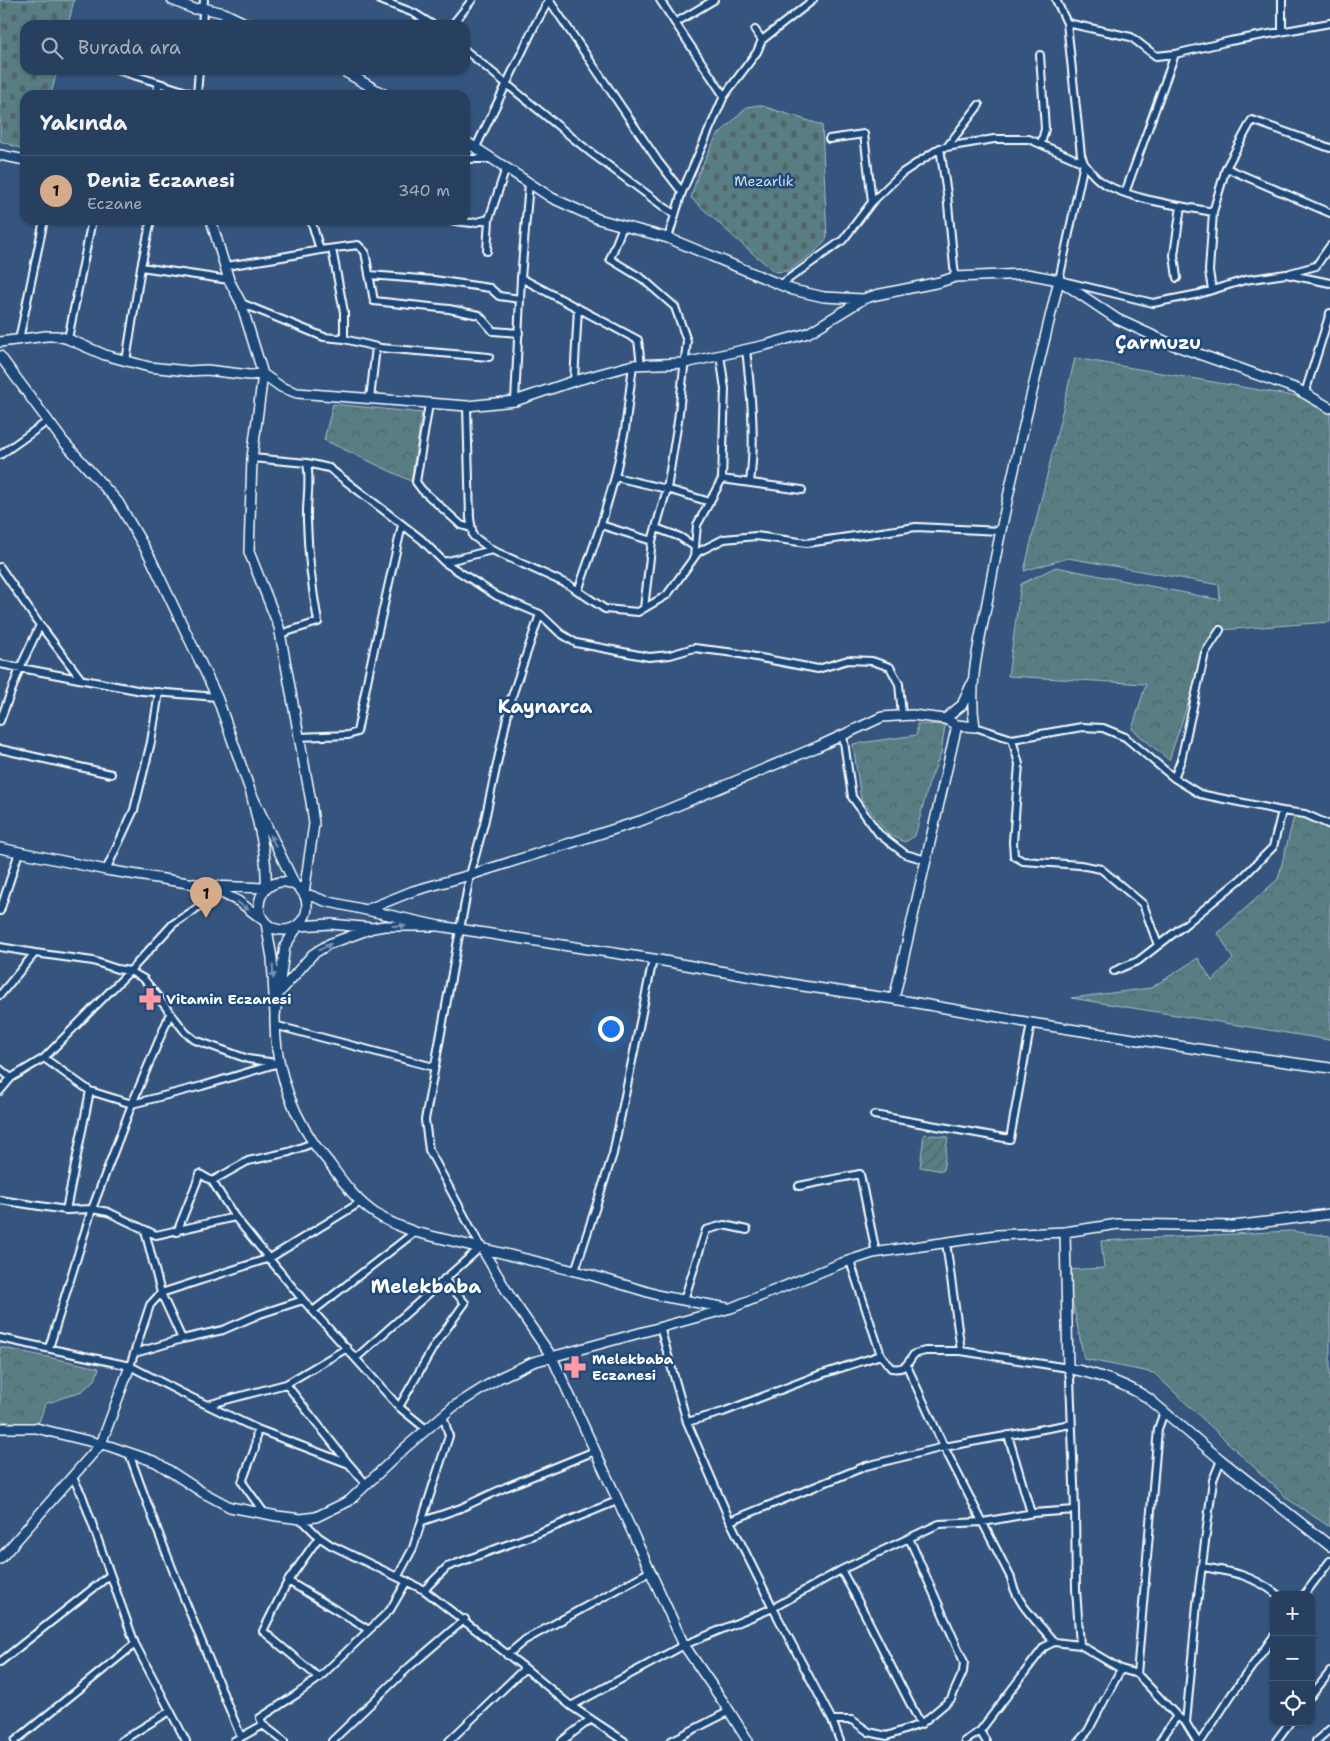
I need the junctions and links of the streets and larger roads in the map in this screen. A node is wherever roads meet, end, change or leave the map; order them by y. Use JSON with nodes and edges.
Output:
{"nodes":[{"id":1,"x":172,"y":0,"type":"edge"},
{"id":2,"x":380,"y":0,"type":"edge"},
{"id":3,"x":472,"y":0,"type":"edge"},
{"id":4,"x":549,"y":0,"type":"edge"},
{"id":5,"x":660,"y":0,"type":"edge"},
{"id":6,"x":714,"y":0,"type":"edge"},
{"id":7,"x":813,"y":0,"type":"edge"},
{"id":8,"x":1056,"y":0,"type":"edge"},
{"id":9,"x":1282,"y":0,"type":"edge"},
{"id":10,"x":203,"y":4,"type":"edge"},
{"id":11,"x":202,"y":20,"type":"edge"},
{"id":12,"x":239,"y":20,"type":"edge"},
{"id":13,"x":425,"y":20,"type":"edge"},
{"id":14,"x":456,"y":20,"type":"edge"},
{"id":15,"x":675,"y":23,"type":"junction"},
{"id":16,"x":1067,"y":23,"type":"junction"},
{"id":17,"x":1330,"y":23,"type":"edge"},
{"id":18,"x":755,"y":30,"type":"dead end"},
{"id":19,"x":1282,"y":31,"type":"junction"},
{"id":20,"x":762,"y":40,"type":"junction"},
{"id":21,"x":470,"y":54,"type":"edge"},
{"id":22,"x":1175,"y":54,"type":"junction"},
{"id":23,"x":1040,"y":55,"type":"dead end"},
{"id":24,"x":133,"y":75,"type":"edge"},
{"id":25,"x":198,"y":75,"type":"edge"},
{"id":26,"x":351,"y":75,"type":"edge"},
{"id":27,"x":506,"y":82,"type":"junction"},
{"id":28,"x":160,"y":83,"type":"junction"},
{"id":29,"x":158,"y":90,"type":"edge"},
{"id":30,"x":181,"y":90,"type":"edge"},
{"id":31,"x":197,"y":90,"type":"edge"},
{"id":32,"x":376,"y":90,"type":"edge"},
{"id":33,"x":724,"y":96,"type":"junction"},
{"id":34,"x":979,"y":105,"type":"dead end"},
{"id":35,"x":829,"y":139,"type":"dead end"},
{"id":36,"x":470,"y":144,"type":"edge"},
{"id":37,"x":1042,"y":144,"type":"junction"},
{"id":38,"x":476,"y":147,"type":"junction"},
{"id":39,"x":943,"y":148,"type":"junction"},
{"id":40,"x":1330,"y":148,"type":"edge"},
{"id":41,"x":0,"y":155,"type":"edge"},
{"id":42,"x":20,"y":159,"type":"edge"},
{"id":43,"x":470,"y":160,"type":"edge"},
{"id":44,"x":493,"y":160,"type":"junction"},
{"id":45,"x":1084,"y":163,"type":"junction"},
{"id":46,"x":506,"y":168,"type":"junction"},
{"id":47,"x":1226,"y":168,"type":"junction"},
{"id":48,"x":529,"y":183,"type":"junction"},
{"id":49,"x":682,"y":192,"type":"junction"},
{"id":50,"x":1125,"y":193,"type":"junction"},
{"id":51,"x":872,"y":202,"type":"junction"},
{"id":52,"x":1181,"y":206,"type":"junction"},
{"id":53,"x":1213,"y":212,"type":"junction"},
{"id":54,"x":1330,"y":213,"type":"edge"},
{"id":55,"x":675,"y":215,"type":"junction"},
{"id":56,"x":489,"y":219,"type":"junction"},
{"id":57,"x":470,"y":223,"type":"edge"},
{"id":58,"x":43,"y":225,"type":"edge"},
{"id":59,"x":91,"y":225,"type":"edge"},
{"id":60,"x":150,"y":225,"type":"edge"},
{"id":61,"x":213,"y":225,"type":"edge"},
{"id":62,"x":312,"y":225,"type":"edge"},
{"id":63,"x":623,"y":226,"type":"junction"},
{"id":64,"x":668,"y":238,"type":"junction"},
{"id":65,"x":1330,"y":246,"type":"edge"},
{"id":66,"x":332,"y":249,"type":"junction"},
{"id":67,"x":320,"y":250,"type":"junction"},
{"id":68,"x":487,"y":251,"type":"dead end"},
{"id":69,"x":226,"y":266,"type":"junction"},
{"id":70,"x":141,"y":267,"type":"junction"},
{"id":71,"x":1286,"y":274,"type":"junction"},
{"id":72,"x":369,"y":275,"type":"junction"},
{"id":73,"x":955,"y":277,"type":"junction"},
{"id":74,"x":521,"y":278,"type":"junction"},
{"id":75,"x":1177,"y":278,"type":"dead end"},
{"id":76,"x":229,"y":280,"type":"junction"},
{"id":77,"x":1059,"y":280,"type":"junction"},
{"id":78,"x":1330,"y":283,"type":"edge"},
{"id":79,"x":780,"y":285,"type":"junction"},
{"id":80,"x":1212,"y":290,"type":"junction"},
{"id":81,"x":864,"y":299,"type":"junction"},
{"id":82,"x":520,"y":300,"type":"junction"},
{"id":83,"x":242,"y":303,"type":"junction"},
{"id":84,"x":578,"y":308,"type":"junction"},
{"id":85,"x":1330,"y":313,"type":"edge"},
{"id":86,"x":519,"y":333,"type":"junction"},
{"id":87,"x":68,"y":339,"type":"junction"},
{"id":88,"x":344,"y":339,"type":"junction"},
{"id":89,"x":19,"y":340,"type":"junction"},
{"id":90,"x":0,"y":342,"type":"edge"},
{"id":91,"x":376,"y":347,"type":"junction"},
{"id":92,"x":746,"y":349,"type":"junction"},
{"id":93,"x":720,"y":355,"type":"junction"},
{"id":94,"x":0,"y":356,"type":"edge"},
{"id":95,"x":489,"y":357,"type":"dead end"},
{"id":96,"x":126,"y":361,"type":"junction"},
{"id":97,"x":685,"y":362,"type":"junction"},
{"id":98,"x":637,"y":365,"type":"junction"},
{"id":99,"x":263,"y":374,"type":"junction"},
{"id":100,"x":574,"y":381,"type":"junction"},
{"id":101,"x":1305,"y":393,"type":"junction"},
{"id":102,"x":370,"y":399,"type":"junction"},
{"id":103,"x":515,"y":400,"type":"junction"},
{"id":104,"x":429,"y":404,"type":"junction"},
{"id":105,"x":467,"y":406,"type":"junction"},
{"id":106,"x":1330,"y":408,"type":"edge"},
{"id":107,"x":48,"y":420,"type":"junction"},
{"id":108,"x":0,"y":454,"type":"edge"},
{"id":109,"x":252,"y":458,"type":"junction"},
{"id":110,"x":307,"y":463,"type":"junction"},
{"id":111,"x":615,"y":477,"type":"junction"},
{"id":112,"x":722,"y":479,"type":"junction"},
{"id":113,"x":750,"y":482,"type":"junction"},
{"id":114,"x":667,"y":489,"type":"junction"},
{"id":115,"x":802,"y":490,"type":"dead end"},
{"id":116,"x":710,"y":502,"type":"junction"},
{"id":117,"x":402,"y":525,"type":"junction"},
{"id":118,"x":601,"y":525,"type":"junction"},
{"id":119,"x":471,"y":528,"type":"junction"},
{"id":120,"x":656,"y":528,"type":"junction"},
{"id":121,"x":1001,"y":531,"type":"junction"},
{"id":122,"x":652,"y":541,"type":"junction"},
{"id":123,"x":695,"y":547,"type":"junction"},
{"id":124,"x":492,"y":550,"type":"junction"},
{"id":125,"x":693,"y":558,"type":"junction"},
{"id":126,"x":444,"y":562,"type":"junction"},
{"id":127,"x":0,"y":567,"type":"edge"},
{"id":128,"x":578,"y":591,"type":"junction"},
{"id":129,"x":644,"y":608,"type":"junction"},
{"id":130,"x":540,"y":614,"type":"junction"},
{"id":131,"x":40,"y":625,"type":"junction"},
{"id":132,"x":1220,"y":630,"type":"dead end"},
{"id":133,"x":280,"y":634,"type":"junction"},
{"id":134,"x":0,"y":664,"type":"edge"},
{"id":135,"x":20,"y":668,"type":"junction"},
{"id":136,"x":81,"y":679,"type":"junction"},
{"id":137,"x":972,"y":682,"type":"junction"},
{"id":138,"x":159,"y":692,"type":"junction"},
{"id":139,"x":217,"y":696,"type":"junction"},
{"id":140,"x":902,"y":715,"type":"junction"},
{"id":141,"x":945,"y":719,"type":"junction"},
{"id":142,"x":0,"y":721,"type":"edge"},
{"id":143,"x":957,"y":725,"type":"junction"},
{"id":144,"x":975,"y":727,"type":"junction"},
{"id":145,"x":843,"y":735,"type":"junction"},
{"id":146,"x":298,"y":737,"type":"junction"},
{"id":147,"x":1012,"y":739,"type":"junction"},
{"id":148,"x":0,"y":748,"type":"edge"},
{"id":149,"x":111,"y":774,"type":"dead end"},
{"id":150,"x":1174,"y":778,"type":"junction"},
{"id":151,"x":251,"y":793,"type":"junction"},
{"id":152,"x":1282,"y":811,"type":"junction"},
{"id":153,"x":1330,"y":825,"type":"edge"},
{"id":154,"x":0,"y":848,"type":"edge"},
{"id":155,"x":19,"y":852,"type":"junction"},
{"id":156,"x":926,"y":860,"type":"junction"},
{"id":157,"x":106,"y":870,"type":"junction"},
{"id":158,"x":470,"y":875,"type":"junction"},
{"id":159,"x":295,"y":885,"type":"junction"},
{"id":160,"x":207,"y":886,"type":"junction"},
{"id":161,"x":266,"y":888,"type":"junction"},
{"id":162,"x":216,"y":892,"type":"junction"},
{"id":163,"x":304,"y":893,"type":"junction"},
{"id":164,"x":366,"y":910,"type":"junction"},
{"id":165,"x":0,"y":911,"type":"edge"},
{"id":166,"x":265,"y":922,"type":"junction"},
{"id":167,"x":298,"y":926,"type":"junction"},
{"id":168,"x":439,"y":926,"type":"junction"},
{"id":169,"x":373,"y":928,"type":"junction"},
{"id":170,"x":460,"y":929,"type":"junction"},
{"id":171,"x":1158,"y":945,"type":"junction"},
{"id":172,"x":0,"y":947,"type":"edge"},
{"id":173,"x":35,"y":953,"type":"junction"},
{"id":174,"x":653,"y":959,"type":"junction"},
{"id":175,"x":1114,"y":970,"type":"dead end"},
{"id":176,"x":130,"y":971,"type":"junction"},
{"id":177,"x":279,"y":994,"type":"junction"},
{"id":178,"x":0,"y":995,"type":"edge"},
{"id":179,"x":894,"y":999,"type":"junction"},
{"id":180,"x":170,"y":1014,"type":"junction"},
{"id":181,"x":275,"y":1020,"type":"junction"},
{"id":182,"x":1031,"y":1023,"type":"junction"},
{"id":183,"x":44,"y":1058,"type":"junction"},
{"id":184,"x":279,"y":1063,"type":"junction"},
{"id":185,"x":434,"y":1067,"type":"junction"},
{"id":186,"x":1330,"y":1068,"type":"edge"},
{"id":187,"x":0,"y":1069,"type":"edge"},
{"id":188,"x":11,"y":1078,"type":"junction"},
{"id":189,"x":0,"y":1091,"type":"edge"},
{"id":190,"x":90,"y":1091,"type":"junction"},
{"id":191,"x":132,"y":1104,"type":"junction"},
{"id":192,"x":874,"y":1115,"type":"dead end"},
{"id":193,"x":314,"y":1143,"type":"junction"},
{"id":194,"x":212,"y":1181,"type":"junction"},
{"id":195,"x":799,"y":1186,"type":"dead end"},
{"id":196,"x":0,"y":1200,"type":"edge"},
{"id":197,"x":361,"y":1202,"type":"junction"},
{"id":198,"x":66,"y":1210,"type":"junction"},
{"id":199,"x":92,"y":1210,"type":"junction"},
{"id":200,"x":1330,"y":1214,"type":"edge"},
{"id":201,"x":235,"y":1217,"type":"junction"},
{"id":202,"x":747,"y":1230,"type":"dead end"},
{"id":203,"x":145,"y":1231,"type":"junction"},
{"id":204,"x":177,"y":1232,"type":"junction"},
{"id":205,"x":415,"y":1232,"type":"junction"},
{"id":206,"x":1065,"y":1232,"type":"junction"},
{"id":207,"x":946,"y":1242,"type":"junction"},
{"id":208,"x":481,"y":1247,"type":"junction"},
{"id":209,"x":876,"y":1253,"type":"junction"},
{"id":210,"x":270,"y":1258,"type":"junction"},
{"id":211,"x":850,"y":1260,"type":"junction"},
{"id":212,"x":576,"y":1271,"type":"junction"},
{"id":213,"x":444,"y":1279,"type":"junction"},
{"id":214,"x":161,"y":1293,"type":"junction"},
{"id":215,"x":303,"y":1300,"type":"junction"},
{"id":216,"x":684,"y":1300,"type":"junction"},
{"id":217,"x":731,"y":1308,"type":"junction"},
{"id":218,"x":313,"y":1311,"type":"junction"},
{"id":219,"x":660,"y":1327,"type":"junction"},
{"id":220,"x":0,"y":1338,"type":"edge"},
{"id":221,"x":182,"y":1339,"type":"junction"},
{"id":222,"x":49,"y":1348,"type":"junction"},
{"id":223,"x":347,"y":1348,"type":"junction"},
{"id":224,"x":961,"y":1351,"type":"junction"},
{"id":225,"x":135,"y":1353,"type":"junction"},
{"id":226,"x":881,"y":1355,"type":"junction"},
{"id":227,"x":552,"y":1357,"type":"junction"},
{"id":228,"x":356,"y":1358,"type":"junction"},
{"id":229,"x":130,"y":1366,"type":"junction"},
{"id":230,"x":907,"y":1366,"type":"junction"},
{"id":231,"x":1068,"y":1368,"type":"junction"},
{"id":232,"x":286,"y":1384,"type":"junction"},
{"id":233,"x":208,"y":1405,"type":"junction"},
{"id":234,"x":399,"y":1407,"type":"junction"},
{"id":235,"x":1164,"y":1412,"type":"junction"},
{"id":236,"x":443,"y":1415,"type":"junction"},
{"id":237,"x":687,"y":1422,"type":"junction"},
{"id":238,"x":1071,"y":1424,"type":"junction"},
{"id":239,"x":0,"y":1428,"type":"edge"},
{"id":240,"x":257,"y":1429,"type":"junction"},
{"id":241,"x":426,"y":1429,"type":"junction"},
{"id":242,"x":1008,"y":1435,"type":"junction"},
{"id":243,"x":101,"y":1444,"type":"junction"},
{"id":244,"x":944,"y":1447,"type":"junction"},
{"id":245,"x":595,"y":1451,"type":"junction"},
{"id":246,"x":129,"y":1453,"type":"junction"},
{"id":247,"x":1221,"y":1460,"type":"junction"},
{"id":248,"x":349,"y":1464,"type":"junction"},
{"id":249,"x":72,"y":1476,"type":"junction"},
{"id":250,"x":367,"y":1486,"type":"junction"},
{"id":251,"x":617,"y":1501,"type":"junction"},
{"id":252,"x":1075,"y":1510,"type":"junction"},
{"id":253,"x":1031,"y":1513,"type":"junction"},
{"id":254,"x":265,"y":1514,"type":"junction"},
{"id":255,"x":301,"y":1519,"type":"junction"},
{"id":256,"x":423,"y":1521,"type":"junction"},
{"id":257,"x":730,"y":1521,"type":"junction"},
{"id":258,"x":983,"y":1522,"type":"junction"},
{"id":259,"x":319,"y":1537,"type":"junction"},
{"id":260,"x":909,"y":1538,"type":"junction"},
{"id":261,"x":1330,"y":1546,"type":"edge"},
{"id":262,"x":0,"y":1559,"type":"edge"},
{"id":263,"x":1330,"y":1561,"type":"edge"},
{"id":264,"x":1202,"y":1567,"type":"junction"},
{"id":265,"x":841,"y":1570,"type":"junction"},
{"id":266,"x":649,"y":1572,"type":"junction"},
{"id":267,"x":110,"y":1575,"type":"junction"},
{"id":268,"x":398,"y":1576,"type":"junction"},
{"id":269,"x":288,"y":1581,"type":"junction"},
{"id":270,"x":407,"y":1581,"type":"junction"},
{"id":271,"x":424,"y":1590,"type":"junction"},
{"id":272,"x":1273,"y":1591,"type":"edge"},
{"id":273,"x":1307,"y":1591,"type":"edge"},
{"id":274,"x":773,"y":1608,"type":"junction"},
{"id":275,"x":465,"y":1619,"type":"junction"},
{"id":276,"x":369,"y":1630,"type":"junction"},
{"id":277,"x":1054,"y":1642,"type":"junction"},
{"id":278,"x":1270,"y":1642,"type":"edge"},
{"id":279,"x":135,"y":1644,"type":"junction"},
{"id":280,"x":684,"y":1645,"type":"junction"},
{"id":281,"x":1080,"y":1645,"type":"junction"},
{"id":282,"x":507,"y":1655,"type":"junction"},
{"id":283,"x":0,"y":1662,"type":"edge"},
{"id":284,"x":525,"y":1668,"type":"junction"},
{"id":285,"x":1121,"y":1669,"type":"junction"},
{"id":286,"x":1330,"y":1672,"type":"edge"},
{"id":287,"x":1137,"y":1674,"type":"junction"},
{"id":288,"x":319,"y":1678,"type":"junction"},
{"id":289,"x":1315,"y":1691,"type":"edge"},
{"id":290,"x":571,"y":1706,"type":"junction"},
{"id":291,"x":170,"y":1711,"type":"junction"},
{"id":292,"x":730,"y":1711,"type":"junction"},
{"id":293,"x":1177,"y":1716,"type":"junction"},
{"id":294,"x":591,"y":1719,"type":"junction"},
{"id":295,"x":832,"y":1720,"type":"junction"},
{"id":296,"x":1186,"y":1723,"type":"junction"},
{"id":297,"x":921,"y":1724,"type":"junction"},
{"id":298,"x":263,"y":1725,"type":"junction"},
{"id":299,"x":1287,"y":1726,"type":"edge"},
{"id":300,"x":1330,"y":1729,"type":"edge"},
{"id":301,"x":980,"y":1731,"type":"junction"},
{"id":302,"x":241,"y":1737,"type":"junction"},
{"id":303,"x":15,"y":1741,"type":"edge"},
{"id":304,"x":121,"y":1741,"type":"edge"},
{"id":305,"x":186,"y":1741,"type":"edge"},
{"id":306,"x":234,"y":1741,"type":"edge"},
{"id":307,"x":284,"y":1741,"type":"edge"},
{"id":308,"x":332,"y":1741,"type":"edge"},
{"id":309,"x":449,"y":1741,"type":"edge"},
{"id":310,"x":562,"y":1741,"type":"edge"},
{"id":311,"x":624,"y":1741,"type":"edge"},
{"id":312,"x":671,"y":1741,"type":"edge"},
{"id":313,"x":748,"y":1741,"type":"edge"},
{"id":314,"x":840,"y":1741,"type":"edge"},
{"id":315,"x":965,"y":1741,"type":"edge"},
{"id":316,"x":986,"y":1741,"type":"edge"},
{"id":317,"x":1079,"y":1741,"type":"edge"},
{"id":318,"x":1160,"y":1741,"type":"edge"},
{"id":319,"x":1199,"y":1741,"type":"edge"},
{"id":320,"x":1276,"y":1741,"type":"edge"},
{"id":321,"x":1316,"y":1741,"type":"edge"}],
"edges":[{"from":1,"to":10,"type":"street"},
{"from":2,"to":13,"type":"street"},
{"from":3,"to":14,"type":"street"},
{"from":4,"to":27,"type":"street"},
{"from":4,"to":49,"type":"street"},
{"from":5,"to":15,"type":"street"},
{"from":6,"to":15,"type":"street"},
{"from":7,"to":20,"type":"street"},
{"from":8,"to":16,"type":"street"},
{"from":9,"to":19,"type":"street"},
{"from":10,"to":11,"type":"street"},
{"from":10,"to":12,"type":"street"},
{"from":15,"to":33,"type":"street"},
{"from":16,"to":22,"type":"street"},
{"from":16,"to":45,"type":"street"},
{"from":17,"to":19,"type":"street"},
{"from":18,"to":20,"type":"street"},
{"from":19,"to":22,"type":"street"},
{"from":20,"to":33,"type":"street"},
{"from":21,"to":27,"type":"street"},
{"from":22,"to":50,"type":"street"},
{"from":23,"to":37,"type":"street"},
{"from":24,"to":28,"type":"street"},
{"from":25,"to":31,"type":"street"},
{"from":26,"to":32,"type":"street"},
{"from":27,"to":38,"type":"street"},
{"from":27,"to":55,"type":"street"},
{"from":28,"to":29,"type":"street"},
{"from":28,"to":30,"type":"street"},
{"from":33,"to":49,"type":"street"},
{"from":34,"to":39,"type":"street"},
{"from":35,"to":51,"type":"street"},
{"from":36,"to":38,"type":"street"},
{"from":37,"to":39,"type":"street"},
{"from":37,"to":45,"type":"street"},
{"from":38,"to":44,"type":"street"},
{"from":39,"to":51,"type":"street"},
{"from":39,"to":73,"type":"street"},
{"from":40,"to":47,"type":"street"},
{"from":41,"to":42,"type":"street"},
{"from":43,"to":44,"type":"street"},
{"from":44,"to":46,"type":"street"},
{"from":45,"to":50,"type":"street"},
{"from":45,"to":77,"type":"street"},
{"from":46,"to":48,"type":"street"},
{"from":46,"to":56,"type":"street"},
{"from":47,"to":53,"type":"street"},
{"from":47,"to":54,"type":"street"},
{"from":48,"to":63,"type":"street"},
{"from":48,"to":74,"type":"street"},
{"from":49,"to":55,"type":"street"},
{"from":50,"to":52,"type":"street"},
{"from":51,"to":79,"type":"street"},
{"from":52,"to":53,"type":"street"},
{"from":52,"to":75,"type":"street"},
{"from":53,"to":80,"type":"street"},
{"from":55,"to":64,"type":"street"},
{"from":56,"to":57,"type":"street"},
{"from":56,"to":68,"type":"street"},
{"from":58,"to":89,"type":"street"},
{"from":59,"to":87,"type":"street"},
{"from":60,"to":70,"type":"street"},
{"from":61,"to":69,"type":"street"},
{"from":62,"to":67,"type":"street"},
{"from":63,"to":64,"type":"street"},
{"from":63,"to":97,"type":"street"},
{"from":64,"to":79,"type":"street"},
{"from":65,"to":71,"type":"street"},
{"from":66,"to":67,"type":"street"},
{"from":66,"to":72,"type":"street"},
{"from":66,"to":88,"type":"street"},
{"from":67,"to":69,"type":"street"},
{"from":69,"to":76,"type":"street"},
{"from":70,"to":76,"type":"street"},
{"from":70,"to":96,"type":"street"},
{"from":71,"to":78,"type":"street"},
{"from":71,"to":80,"type":"street"},
{"from":72,"to":82,"type":"street"},
{"from":72,"to":86,"type":"street"},
{"from":73,"to":77,"type":"street"},
{"from":73,"to":81,"type":"street"},
{"from":74,"to":82,"type":"street"},
{"from":74,"to":84,"type":"street"},
{"from":76,"to":83,"type":"street"},
{"from":77,"to":80,"type":"street"},
{"from":77,"to":101,"type":"street"},
{"from":77,"to":121,"type":"street"},
{"from":79,"to":81,"type":"street"},
{"from":81,"to":92,"type":"street"},
{"from":82,"to":86,"type":"street"},
{"from":83,"to":88,"type":"street"},
{"from":83,"to":99,"type":"street"},
{"from":84,"to":98,"type":"street"},
{"from":84,"to":100,"type":"street"},
{"from":85,"to":101,"type":"street"},
{"from":86,"to":103,"type":"street"},
{"from":87,"to":89,"type":"street"},
{"from":87,"to":96,"type":"street"},
{"from":88,"to":91,"type":"street"},
{"from":89,"to":90,"type":"street"},
{"from":91,"to":95,"type":"street"},
{"from":91,"to":102,"type":"street"},
{"from":92,"to":93,"type":"street"},
{"from":92,"to":113,"type":"street"},
{"from":93,"to":97,"type":"street"},
{"from":93,"to":112,"type":"street"},
{"from":94,"to":107,"type":"street"},
{"from":96,"to":99,"type":"street"},
{"from":97,"to":98,"type":"street"},
{"from":97,"to":114,"type":"street"},
{"from":98,"to":100,"type":"street"},
{"from":98,"to":111,"type":"street"},
{"from":99,"to":102,"type":"street"},
{"from":99,"to":109,"type":"street"},
{"from":100,"to":103,"type":"street"},
{"from":101,"to":106,"type":"street"},
{"from":102,"to":104,"type":"street"},
{"from":103,"to":105,"type":"street"},
{"from":104,"to":105,"type":"street"},
{"from":104,"to":119,"type":"street"},
{"from":105,"to":119,"type":"street"},
{"from":107,"to":108,"type":"street"},
{"from":107,"to":139,"type":"street"},
{"from":109,"to":110,"type":"street"},
{"from":109,"to":133,"type":"street"},
{"from":110,"to":117,"type":"street"},
{"from":110,"to":133,"type":"street"},
{"from":111,"to":114,"type":"street"},
{"from":111,"to":118,"type":"street"},
{"from":112,"to":113,"type":"street"},
{"from":112,"to":116,"type":"street"},
{"from":113,"to":115,"type":"street"},
{"from":114,"to":116,"type":"street"},
{"from":114,"to":120,"type":"street"},
{"from":116,"to":123,"type":"street"},
{"from":117,"to":126,"type":"street"},
{"from":117,"to":146,"type":"street"},
{"from":118,"to":122,"type":"street"},
{"from":118,"to":128,"type":"street"},
{"from":119,"to":124,"type":"street"},
{"from":120,"to":122,"type":"street"},
{"from":120,"to":123,"type":"street"},
{"from":121,"to":125,"type":"street"},
{"from":121,"to":137,"type":"street"},
{"from":122,"to":129,"type":"street"},
{"from":123,"to":125,"type":"street"},
{"from":124,"to":126,"type":"street"},
{"from":124,"to":128,"type":"street"},
{"from":125,"to":129,"type":"street"},
{"from":126,"to":130,"type":"street"},
{"from":127,"to":131,"type":"street"},
{"from":128,"to":129,"type":"street"},
{"from":130,"to":140,"type":"street"},
{"from":130,"to":158,"type":"street"},
{"from":131,"to":135,"type":"street"},
{"from":131,"to":136,"type":"street"},
{"from":132,"to":150,"type":"street"},
{"from":133,"to":146,"type":"street"},
{"from":134,"to":135,"type":"street"},
{"from":135,"to":136,"type":"street"},
{"from":135,"to":142,"type":"street"},
{"from":136,"to":138,"type":"street"},
{"from":137,"to":141,"type":"street"},
{"from":137,"to":144,"type":"street"},
{"from":138,"to":139,"type":"street"},
{"from":138,"to":157,"type":"street"},
{"from":139,"to":151,"type":"street"},
{"from":140,"to":141,"type":"street"},
{"from":140,"to":145,"type":"street"},
{"from":141,"to":143,"type":"street"},
{"from":143,"to":144,"type":"street"},
{"from":143,"to":156,"type":"street"},
{"from":144,"to":147,"type":"street"},
{"from":145,"to":156,"type":"street"},
{"from":145,"to":158,"type":"street"},
{"from":146,"to":163,"type":"street"},
{"from":147,"to":150,"type":"street"},
{"from":147,"to":171,"type":"street"},
{"from":148,"to":149,"type":"street"},
{"from":150,"to":152,"type":"street"},
{"from":159,"to":151,"type":"street","one_way":true},
{"from":151,"to":161,"type":"street"},
{"from":152,"to":153,"type":"street"},
{"from":152,"to":171,"type":"street"},
{"from":154,"to":155,"type":"street"},
{"from":155,"to":157,"type":"street"},
{"from":155,"to":165,"type":"street"},
{"from":156,"to":179,"type":"street"},
{"from":157,"to":160,"type":"street"},
{"from":158,"to":164,"type":"street"},
{"from":158,"to":170,"type":"street"},
{"from":159,"to":161,"type":"street"},
{"from":159,"to":163,"type":"street"},
{"from":160,"to":161,"type":"street"},
{"from":160,"to":162,"type":"street"},
{"from":161,"to":166,"type":"street"},
{"from":162,"to":166,"type":"street","one_way":true},
{"from":162,"to":176,"type":"street"},
{"from":163,"to":164,"type":"street"},
{"from":163,"to":167,"type":"street"},
{"from":164,"to":168,"type":"street"},
{"from":166,"to":167,"type":"street"},
{"from":166,"to":181,"type":"street","one_way":true},
{"from":167,"to":169,"type":"street"},
{"from":167,"to":177,"type":"street"},
{"from":169,"to":168,"type":"street","one_way":true},
{"from":168,"to":170,"type":"street"},
{"from":177,"to":169,"type":"street","one_way":true},
{"from":170,"to":174,"type":"street"},
{"from":170,"to":185,"type":"street"},
{"from":171,"to":175,"type":"street"},
{"from":172,"to":173,"type":"street"},
{"from":173,"to":176,"type":"street"},
{"from":173,"to":178,"type":"street"},
{"from":174,"to":179,"type":"street"},
{"from":174,"to":212,"type":"street"},
{"from":176,"to":180,"type":"street"},
{"from":176,"to":183,"type":"street"},
{"from":177,"to":181,"type":"street"},
{"from":179,"to":182,"type":"street"},
{"from":180,"to":184,"type":"street"},
{"from":180,"to":191,"type":"street"},
{"from":181,"to":184,"type":"street"},
{"from":181,"to":185,"type":"street"},
{"from":182,"to":186,"type":"street"},
{"from":182,"to":192,"type":"street"},
{"from":183,"to":188,"type":"street"},
{"from":183,"to":190,"type":"street"},
{"from":184,"to":191,"type":"street"},
{"from":184,"to":193,"type":"street"},
{"from":185,"to":208,"type":"street"},
{"from":187,"to":188,"type":"street"},
{"from":188,"to":189,"type":"street"},
{"from":190,"to":191,"type":"street"},
{"from":190,"to":198,"type":"street"},
{"from":191,"to":199,"type":"street"},
{"from":193,"to":194,"type":"street"},
{"from":193,"to":197,"type":"street"},
{"from":194,"to":201,"type":"street"},
{"from":194,"to":204,"type":"street"},
{"from":195,"to":209,"type":"street"},
{"from":196,"to":198,"type":"street"},
{"from":197,"to":205,"type":"street"},
{"from":197,"to":210,"type":"street"},
{"from":198,"to":199,"type":"street"},
{"from":199,"to":203,"type":"street"},
{"from":199,"to":222,"type":"street"},
{"from":200,"to":206,"type":"street"},
{"from":201,"to":204,"type":"street"},
{"from":201,"to":210,"type":"street"},
{"from":202,"to":216,"type":"street"},
{"from":203,"to":204,"type":"street"},
{"from":203,"to":214,"type":"street"},
{"from":205,"to":208,"type":"street"},
{"from":205,"to":218,"type":"street"},
{"from":206,"to":207,"type":"street"},
{"from":206,"to":231,"type":"street"},
{"from":207,"to":209,"type":"street"},
{"from":207,"to":224,"type":"street"},
{"from":208,"to":212,"type":"street"},
{"from":208,"to":213,"type":"street"},
{"from":208,"to":227,"type":"street"},
{"from":209,"to":211,"type":"street"},
{"from":210,"to":214,"type":"street"},
{"from":210,"to":215,"type":"street"},
{"from":211,"to":217,"type":"street"},
{"from":211,"to":226,"type":"street"},
{"from":212,"to":216,"type":"street"},
{"from":213,"to":228,"type":"street"},
{"from":213,"to":234,"type":"street"},
{"from":214,"to":221,"type":"street"},
{"from":214,"to":225,"type":"street"},
{"from":215,"to":218,"type":"street"},
{"from":215,"to":221,"type":"street"},
{"from":216,"to":217,"type":"street"},
{"from":217,"to":219,"type":"street"},
{"from":218,"to":223,"type":"street"},
{"from":219,"to":227,"type":"street"},
{"from":219,"to":237,"type":"street"},
{"from":220,"to":222,"type":"street"},
{"from":221,"to":225,"type":"street"},
{"from":222,"to":229,"type":"street"},
{"from":223,"to":228,"type":"street"},
{"from":223,"to":232,"type":"street"},
{"from":224,"to":230,"type":"street"},
{"from":224,"to":231,"type":"street"},
{"from":225,"to":229,"type":"street"},
{"from":226,"to":230,"type":"street"},
{"from":226,"to":237,"type":"street"},
{"from":227,"to":236,"type":"street"},
{"from":227,"to":245,"type":"street"},
{"from":228,"to":234,"type":"street"},
{"from":229,"to":233,"type":"street"},
{"from":229,"to":243,"type":"street"},
{"from":230,"to":244,"type":"street"},
{"from":231,"to":235,"type":"street"},
{"from":231,"to":238,"type":"street"},
{"from":232,"to":233,"type":"street"},
{"from":232,"to":248,"type":"street"},
{"from":233,"to":240,"type":"street"},
{"from":234,"to":241,"type":"street"},
{"from":235,"to":247,"type":"street"},
{"from":235,"to":287,"type":"street"},
{"from":236,"to":241,"type":"street"},
{"from":236,"to":256,"type":"street"},
{"from":237,"to":257,"type":"street"},
{"from":238,"to":242,"type":"street"},
{"from":238,"to":252,"type":"street"},
{"from":239,"to":243,"type":"street"},
{"from":240,"to":248,"type":"street"},
{"from":240,"to":254,"type":"street"},
{"from":241,"to":250,"type":"street"},
{"from":242,"to":244,"type":"street"},
{"from":242,"to":253,"type":"street"},
{"from":243,"to":246,"type":"street"},
{"from":243,"to":249,"type":"street"},
{"from":244,"to":257,"type":"street"},
{"from":244,"to":258,"type":"street"},
{"from":245,"to":251,"type":"street"},
{"from":245,"to":256,"type":"street"},
{"from":246,"to":254,"type":"street"},
{"from":246,"to":302,"type":"street"},
{"from":247,"to":261,"type":"street"},
{"from":247,"to":264,"type":"street"},
{"from":248,"to":250,"type":"street"},
{"from":249,"to":262,"type":"street"},
{"from":249,"to":267,"type":"street"},
{"from":250,"to":255,"type":"street"},
{"from":251,"to":266,"type":"street"},
{"from":251,"to":271,"type":"street"},
{"from":252,"to":253,"type":"street"},
{"from":252,"to":281,"type":"street"},
{"from":253,"to":258,"type":"street"},
{"from":254,"to":255,"type":"street"},
{"from":255,"to":259,"type":"street"},
{"from":256,"to":268,"type":"street"},
{"from":257,"to":274,"type":"street"},
{"from":258,"to":260,"type":"street"},
{"from":258,"to":277,"type":"street"},
{"from":259,"to":268,"type":"street"},
{"from":259,"to":269,"type":"street"},
{"from":260,"to":265,"type":"street"},
{"from":260,"to":297,"type":"street"},
{"from":263,"to":273,"type":"street"},
{"from":264,"to":272,"type":"street"},
{"from":264,"to":296,"type":"street"},
{"from":265,"to":274,"type":"street"},
{"from":265,"to":297,"type":"street"},
{"from":266,"to":280,"type":"street"},
{"from":266,"to":282,"type":"street"},
{"from":267,"to":279,"type":"street"},
{"from":267,"to":283,"type":"street"},
{"from":268,"to":270,"type":"street"},
{"from":269,"to":276,"type":"street"},
{"from":269,"to":288,"type":"street"},
{"from":270,"to":271,"type":"street"},
{"from":270,"to":276,"type":"street"},
{"from":271,"to":275,"type":"street"},
{"from":274,"to":280,"type":"street"},
{"from":274,"to":295,"type":"street"},
{"from":275,"to":282,"type":"street"},
{"from":275,"to":308,"type":"street"},
{"from":276,"to":288,"type":"street"},
{"from":277,"to":281,"type":"street"},
{"from":277,"to":301,"type":"street"},
{"from":278,"to":319,"type":"street"},
{"from":279,"to":291,"type":"street"},
{"from":279,"to":303,"type":"street"},
{"from":280,"to":290,"type":"street"},
{"from":280,"to":292,"type":"street"},
{"from":281,"to":285,"type":"street"},
{"from":282,"to":284,"type":"street"},
{"from":284,"to":290,"type":"street"},
{"from":284,"to":309,"type":"street"},
{"from":285,"to":287,"type":"street"},
{"from":285,"to":317,"type":"street"},
{"from":286,"to":289,"type":"street"},
{"from":287,"to":293,"type":"street"},
{"from":288,"to":298,"type":"street"},
{"from":290,"to":294,"type":"street"},
{"from":291,"to":304,"type":"street"},
{"from":291,"to":305,"type":"street"},
{"from":292,"to":312,"type":"street"},
{"from":292,"to":313,"type":"street"},
{"from":293,"to":296,"type":"street"},
{"from":293,"to":318,"type":"street"},
{"from":294,"to":310,"type":"street"},
{"from":294,"to":311,"type":"street"},
{"from":295,"to":297,"type":"street"},
{"from":295,"to":314,"type":"street"},
{"from":296,"to":319,"type":"street"},
{"from":298,"to":302,"type":"street"},
{"from":298,"to":307,"type":"street"},
{"from":299,"to":320,"type":"street"},
{"from":300,"to":321,"type":"street"},
{"from":301,"to":315,"type":"street"},
{"from":301,"to":316,"type":"street"},
{"from":302,"to":306,"type":"street"}]}
